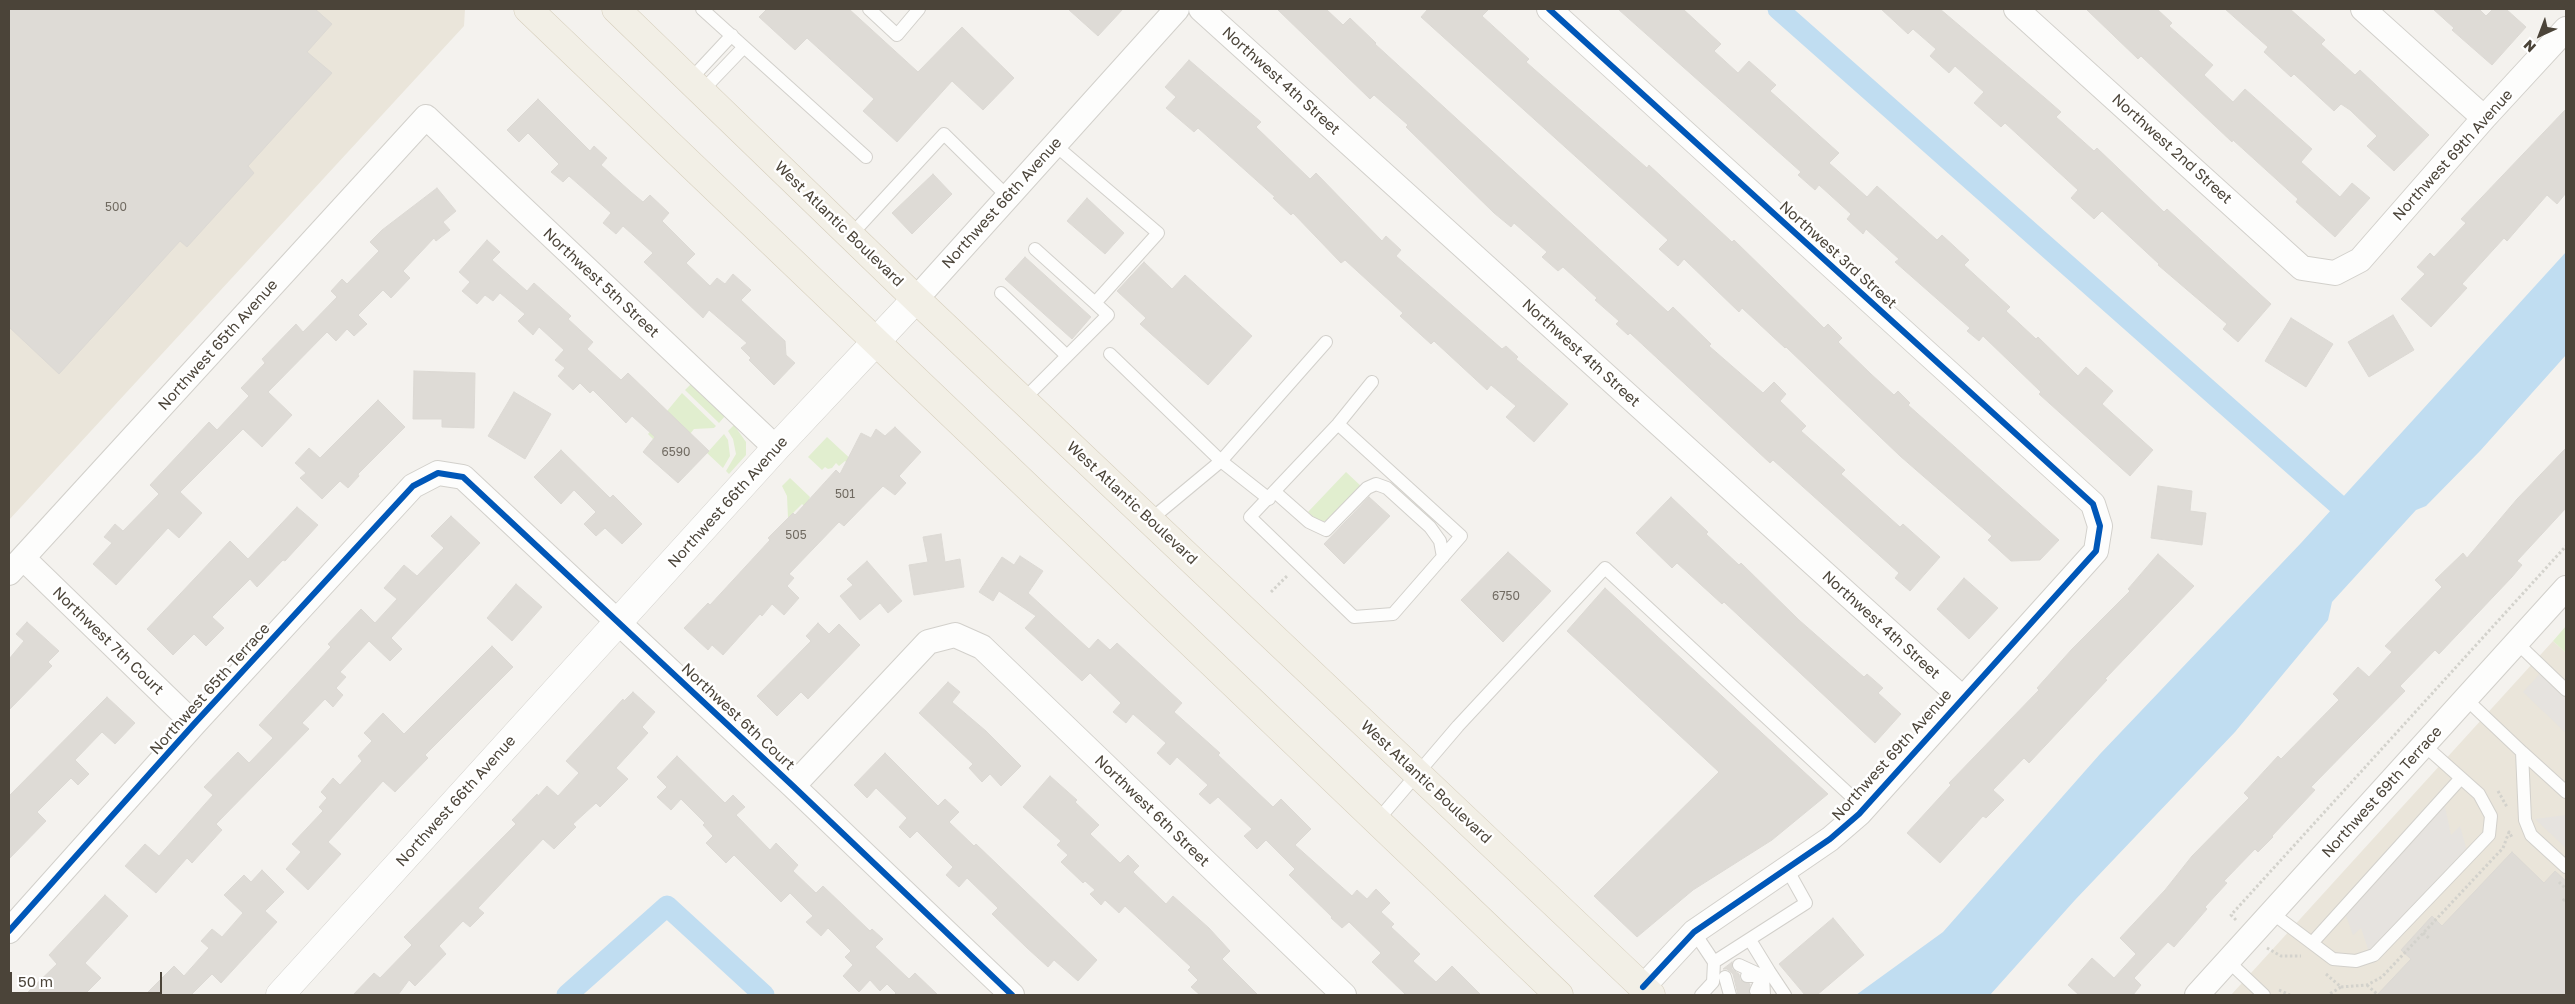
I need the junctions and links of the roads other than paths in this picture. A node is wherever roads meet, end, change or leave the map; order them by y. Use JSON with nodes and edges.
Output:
{"nodes":[{"id":1,"x":528,"y":9,"type":"edge"},
{"id":2,"x":616,"y":9,"type":"edge"},
{"id":3,"x":702,"y":9,"type":"edge"},
{"id":4,"x":869,"y":9,"type":"edge"},
{"id":5,"x":919,"y":9,"type":"edge"},
{"id":6,"x":1177,"y":9,"type":"edge"},
{"id":7,"x":1201,"y":9,"type":"edge"},
{"id":8,"x":1549,"y":9,"type":"edge"},
{"id":9,"x":2016,"y":9,"type":"edge"},
{"id":10,"x":2363,"y":9,"type":"edge"},
{"id":11,"x":2566,"y":29,"type":"edge"},
{"id":12,"x":732,"y":35,"type":"junction"},
{"id":13,"x":744,"y":46,"type":"junction"},
{"id":14,"x":696,"y":86,"type":"junction"},
{"id":15,"x":426,"y":117,"type":"joint"},
{"id":16,"x":2484,"y":118,"type":"junction"},
{"id":17,"x":1054,"y":145,"type":"junction"},
{"id":18,"x":866,"y":157,"type":"dead end"},
{"id":19,"x":1008,"y":197,"type":"junction"},
{"id":20,"x":850,"y":235,"type":"junction"},
{"id":21,"x":1035,"y":249,"type":"dead end"},
{"id":22,"x":2335,"y":273,"type":"joint"},
{"id":23,"x":1001,"y":293,"type":"dead end"},
{"id":24,"x":916,"y":299,"type":"junction"},
{"id":25,"x":1095,"y":303,"type":"junction"},
{"id":26,"x":875,"y":340,"type":"junction"},
{"id":27,"x":1326,"y":342,"type":"dead end"},
{"id":28,"x":1110,"y":354,"type":"dead end"},
{"id":29,"x":1068,"y":356,"type":"junction"},
{"id":30,"x":1372,"y":382,"type":"dead end"},
{"id":31,"x":1023,"y":400,"type":"junction"},
{"id":32,"x":1338,"y":424,"type":"junction"},
{"id":33,"x":776,"y":448,"type":"junction"},
{"id":34,"x":1221,"y":461,"type":"junction"},
{"id":35,"x":438,"y":473,"type":"joint"},
{"id":36,"x":1272,"y":495,"type":"junction"},
{"id":37,"x":1150,"y":520,"type":"junction"},
{"id":38,"x":2100,"y":526,"type":"joint"},
{"id":39,"x":1443,"y":557,"type":"junction"},
{"id":40,"x":16,"y":565,"type":"edge"},
{"id":41,"x":2566,"y":588,"type":"edge"},
{"id":42,"x":619,"y":622,"type":"junction"},
{"id":43,"x":2516,"y":643,"type":"junction"},
{"id":44,"x":2566,"y":690,"type":"edge"},
{"id":45,"x":1961,"y":698,"type":"junction"},
{"id":46,"x":2466,"y":699,"type":"junction"},
{"id":47,"x":194,"y":724,"type":"junction"},
{"id":48,"x":2424,"y":745,"type":"junction"},
{"id":49,"x":2522,"y":752,"type":"junction"},
{"id":50,"x":1418,"y":774,"type":"junction"},
{"id":51,"x":2461,"y":778,"type":"junction"},
{"id":52,"x":793,"y":786,"type":"junction"},
{"id":53,"x":2566,"y":792,"type":"edge"},
{"id":54,"x":1864,"y":808,"type":"junction"},
{"id":55,"x":1377,"y":821,"type":"junction"},
{"id":56,"x":2566,"y":867,"type":"edge"},
{"id":57,"x":1787,"y":869,"type":"junction"},
{"id":58,"x":2272,"y":913,"type":"junction"},
{"id":59,"x":9,"y":931,"type":"edge"},
{"id":60,"x":1694,"y":932,"type":"junction"},
{"id":61,"x":1750,"y":940,"type":"junction"},
{"id":62,"x":2312,"y":943,"type":"junction"},
{"id":63,"x":2228,"y":961,"type":"junction"},
{"id":64,"x":1714,"y":962,"type":"junction"},
{"id":65,"x":1739,"y":965,"type":"dead end"},
{"id":66,"x":1766,"y":973,"type":"junction"},
{"id":67,"x":1747,"y":976,"type":"dead end"},
{"id":68,"x":1725,"y":977,"type":"dead end"},
{"id":69,"x":1647,"y":991,"type":"edge"},
{"id":70,"x":1760,"y":993,"type":"edge"},
{"id":71,"x":1731,"y":994,"type":"edge"},
{"id":72,"x":280,"y":995,"type":"edge"},
{"id":73,"x":1012,"y":995,"type":"edge"},
{"id":74,"x":1344,"y":995,"type":"edge"},
{"id":75,"x":1559,"y":995,"type":"edge"},
{"id":76,"x":1701,"y":995,"type":"edge"},
{"id":77,"x":1785,"y":995,"type":"edge"},
{"id":78,"x":2197,"y":995,"type":"edge"},
{"id":79,"x":2264,"y":995,"type":"edge"}],
"edges":[{"from":1,"to":26,"type":"main road"},
{"from":2,"to":14,"type":"main road","name":"West Atlantic Boulevard"},
{"from":3,"to":12,"type":"lane"},
{"from":4,"to":5,"type":"lane"},
{"from":6,"to":17,"type":"street","name":"Northwest 66th Avenue"},
{"from":7,"to":45,"type":"street","name":"Northwest 4th Street"},
{"from":8,"to":38,"type":"street","name":"Northwest 3rd Street"},
{"from":9,"to":22,"type":"street","name":"Northwest 2nd Street"},
{"from":10,"to":16,"type":"street"},
{"from":11,"to":16,"type":"street","name":"Northwest 69th Avenue"},
{"from":12,"to":13,"type":"lane"},
{"from":12,"to":14,"type":"lane"},
{"from":13,"to":14,"type":"lane"},
{"from":13,"to":18,"type":"lane"},
{"from":14,"to":20,"type":"main road","name":"West Atlantic Boulevard"},
{"from":15,"to":33,"type":"street","name":"Northwest 5th Street"},
{"from":15,"to":40,"type":"street","name":"Northwest 65th Avenue"},
{"from":16,"to":22,"type":"street","name":"Northwest 69th Avenue"},
{"from":17,"to":19,"type":"street","name":"Northwest 66th Avenue"},
{"from":17,"to":25,"type":"lane"},
{"from":19,"to":20,"type":"lane"},
{"from":19,"to":24,"type":"street","name":"Northwest 66th Avenue"},
{"from":20,"to":24,"type":"main road","name":"West Atlantic Boulevard"},
{"from":21,"to":25,"type":"lane"},
{"from":23,"to":29,"type":"lane"},
{"from":24,"to":26,"type":"street","name":"Northwest 66th Avenue"},
{"from":24,"to":31,"type":"main road","name":"West Atlantic Boulevard"},
{"from":25,"to":29,"type":"lane"},
{"from":26,"to":33,"type":"street","name":"Northwest 66th Avenue"},
{"from":26,"to":55,"type":"main road"},
{"from":27,"to":34,"type":"lane"},
{"from":28,"to":34,"type":"lane"},
{"from":29,"to":31,"type":"lane"},
{"from":30,"to":32,"type":"lane"},
{"from":31,"to":37,"type":"main road","name":"West Atlantic Boulevard"},
{"from":32,"to":36,"type":"lane"},
{"from":32,"to":39,"type":"lane"},
{"from":33,"to":42,"type":"street","name":"Northwest 66th Avenue"},
{"from":34,"to":36,"type":"lane"},
{"from":34,"to":37,"type":"lane"},
{"from":35,"to":42,"type":"street","name":"Northwest 6th Court"},
{"from":35,"to":47,"type":"street","name":"Northwest 65th Terrace"},
{"from":36,"to":39,"type":"lane"},
{"from":36,"to":39,"type":"lane"},
{"from":37,"to":50,"type":"main road","name":"West Atlantic Boulevard"},
{"from":38,"to":45,"type":"street","name":"Northwest 69th Avenue"},
{"from":40,"to":47,"type":"street","name":"Northwest 7th Court"},
{"from":41,"to":43,"type":"street","name":"Northwest 69th Terrace"},
{"from":42,"to":52,"type":"street","name":"Northwest 6th Court"},
{"from":42,"to":72,"type":"street","name":"Northwest 66th Avenue"},
{"from":43,"to":44,"type":"lane"},
{"from":43,"to":46,"type":"street","name":"Northwest 69th Terrace"},
{"from":45,"to":54,"type":"street","name":"Northwest 69th Avenue"},
{"from":46,"to":48,"type":"street","name":"Northwest 69th Terrace"},
{"from":46,"to":49,"type":"lane"},
{"from":47,"to":59,"type":"street","name":"Northwest 65th Terrace"},
{"from":48,"to":51,"type":"lane"},
{"from":48,"to":58,"type":"street","name":"Northwest 69th Terrace"},
{"from":49,"to":53,"type":"lane"},
{"from":49,"to":56,"type":"lane"},
{"from":50,"to":54,"type":"lane"},
{"from":50,"to":55,"type":"lane"},
{"from":50,"to":69,"type":"main road","name":"West Atlantic Boulevard"},
{"from":51,"to":62,"type":"lane"},
{"from":51,"to":62,"type":"lane"},
{"from":52,"to":73,"type":"street","name":"Northwest 6th Court"},
{"from":52,"to":74,"type":"street","name":"Northwest 6th Street"},
{"from":54,"to":57,"type":"street","name":"Northwest 69th Avenue"},
{"from":55,"to":75,"type":"main road"},
{"from":57,"to":60,"type":"street","name":"Northwest 69th Avenue"},
{"from":57,"to":61,"type":"lane"},
{"from":58,"to":62,"type":"lane"},
{"from":58,"to":63,"type":"street","name":"Northwest 69th Terrace"},
{"from":60,"to":64,"type":"lane"},
{"from":60,"to":69,"type":"street","name":"Northwest 69th Avenue"},
{"from":61,"to":64,"type":"lane"},
{"from":61,"to":66,"type":"lane"},
{"from":63,"to":78,"type":"street","name":"Northwest 69th Terrace"},
{"from":63,"to":79,"type":"lane"},
{"from":64,"to":76,"type":"lane"},
{"from":65,"to":66,"type":"lane"},
{"from":66,"to":67,"type":"lane"},
{"from":66,"to":70,"type":"lane"},
{"from":66,"to":77,"type":"lane"},
{"from":68,"to":71,"type":"lane"}]}
